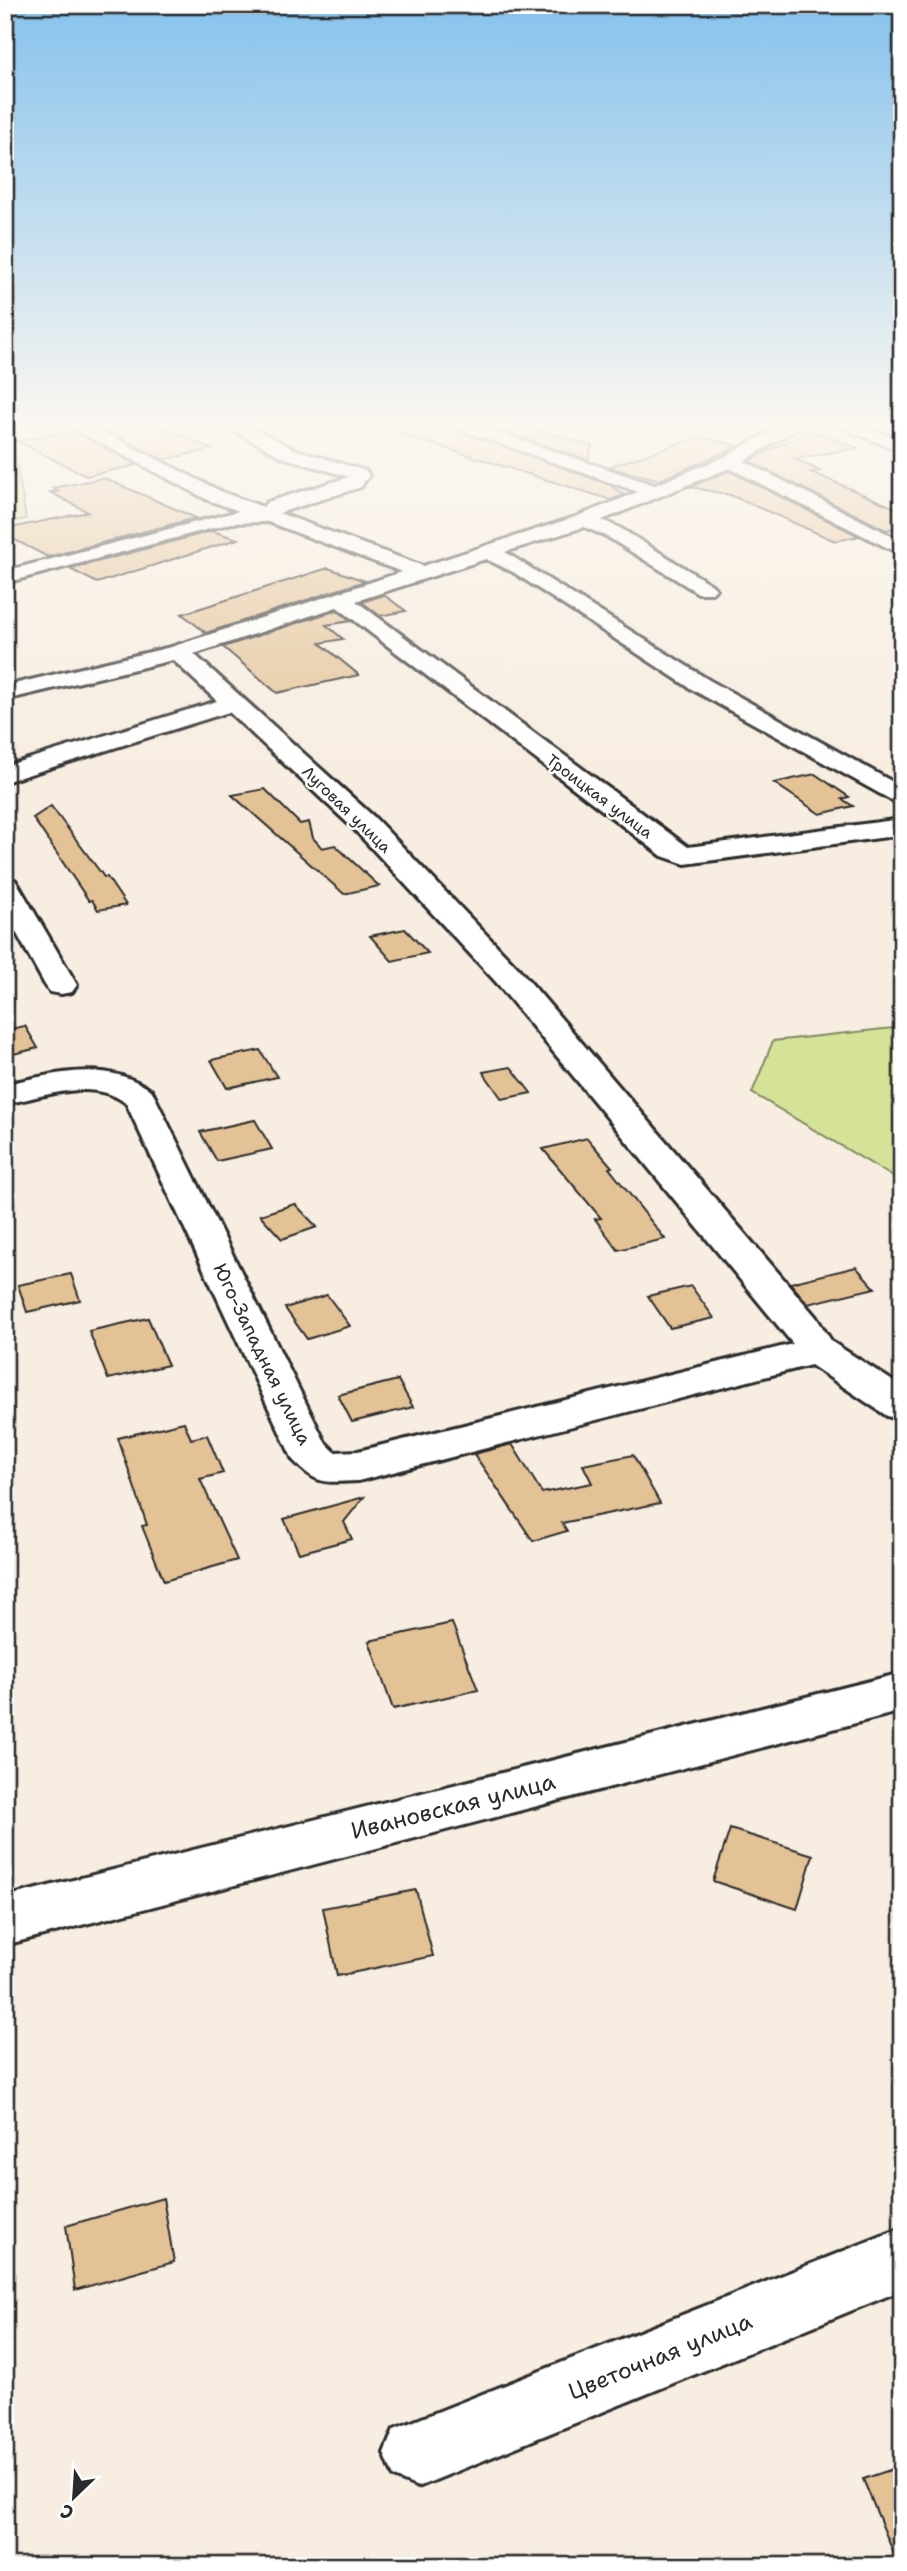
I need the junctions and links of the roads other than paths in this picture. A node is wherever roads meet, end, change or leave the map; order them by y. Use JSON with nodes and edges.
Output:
{"nodes":[{"id":1,"x":130,"y":544,"type":"edge"},
{"id":2,"x":345,"y":544,"type":"edge"},
{"id":3,"x":508,"y":544,"type":"edge"},
{"id":4,"x":632,"y":544,"type":"edge"},
{"id":5,"x":486,"y":551,"type":"junction"},
{"id":6,"x":420,"y":572,"type":"junction"},
{"id":7,"x":5,"y":577,"type":"edge"},
{"id":8,"x":705,"y":589,"type":"dead end"},
{"id":9,"x":342,"y":601,"type":"junction"},
{"id":10,"x":178,"y":652,"type":"junction"},
{"id":11,"x":5,"y":693,"type":"edge"},
{"id":12,"x":234,"y":703,"type":"junction"},
{"id":13,"x":5,"y":774,"type":"edge"},
{"id":14,"x":902,"y":798,"type":"edge"},
{"id":15,"x":902,"y":827,"type":"edge"},
{"id":16,"x":5,"y":886,"type":"edge"},
{"id":17,"x":61,"y":985,"type":"dead end"},
{"id":18,"x":5,"y":1094,"type":"edge"},
{"id":19,"x":817,"y":1351,"type":"junction"},
{"id":20,"x":902,"y":1406,"type":"edge"},
{"id":21,"x":902,"y":1692,"type":"edge"},
{"id":22,"x":5,"y":1921,"type":"edge"},
{"id":23,"x":902,"y":2259,"type":"edge"},
{"id":24,"x":418,"y":2453,"type":"dead end"}],
"edges":[{"from":1,"to":7,"type":"street"},
{"from":2,"to":6,"type":"street"},
{"from":3,"to":5,"type":"street"},
{"from":4,"to":8,"type":"street"},
{"from":5,"to":6,"type":"street"},
{"from":5,"to":14,"type":"street"},
{"from":6,"to":9,"type":"street"},
{"from":9,"to":10,"type":"street"},
{"from":9,"to":15,"type":"street","name":"Троицкая улица"},
{"from":10,"to":11,"type":"street"},
{"from":10,"to":12,"type":"street","name":"Луговая улица"},
{"from":12,"to":13,"type":"street"},
{"from":12,"to":19,"type":"street","name":"Луговая улица"},
{"from":16,"to":17,"type":"street"},
{"from":18,"to":19,"type":"street","name":"Юго-Западная улица"},
{"from":19,"to":20,"type":"street"},
{"from":21,"to":22,"type":"street","name":"Ивановская улица"},
{"from":23,"to":24,"type":"street","name":"Цветочная улица"}]}
